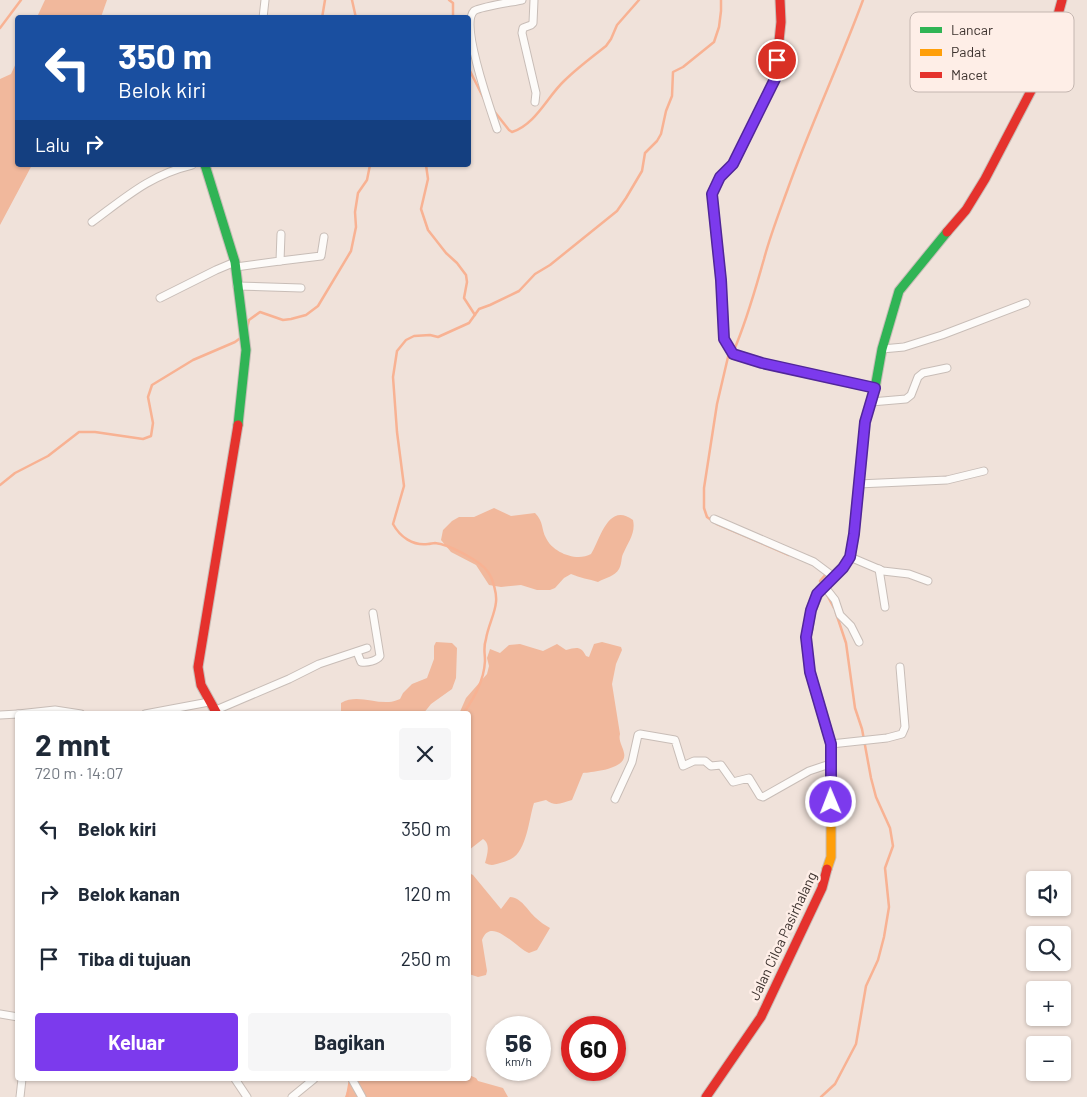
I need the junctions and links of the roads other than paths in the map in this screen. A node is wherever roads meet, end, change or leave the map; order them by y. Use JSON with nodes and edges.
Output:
{"nodes":[{"id":1,"x":265,"y":0,"type":"edge"},
{"id":2,"x":522,"y":0,"type":"edge"},
{"id":3,"x":534,"y":0,"type":"edge"},
{"id":4,"x":780,"y":0,"type":"edge"},
{"id":5,"x":263,"y":15,"type":"edge"},
{"id":6,"x":471,"y":16,"type":"edge"},
{"id":7,"x":471,"y":29,"type":"edge"},
{"id":8,"x":1031,"y":92,"type":"edge"},
{"id":9,"x":535,"y":102,"type":"dead end"},
{"id":10,"x":497,"y":130,"type":"dead end"},
{"id":11,"x":186,"y":167,"type":"edge"},
{"id":12,"x":206,"y":167,"type":"edge"},
{"id":13,"x":92,"y":222,"type":"dead end"},
{"id":14,"x":281,"y":234,"type":"dead end"},
{"id":15,"x":324,"y":238,"type":"dead end"},
{"id":16,"x":280,"y":261,"type":"junction"},
{"id":17,"x":235,"y":265,"type":"junction"},
{"id":18,"x":237,"y":286,"type":"junction"},
{"id":19,"x":300,"y":288,"type":"dead end"},
{"id":20,"x":160,"y":298,"type":"dead end"},
{"id":21,"x":1026,"y":303,"type":"dead end"},
{"id":22,"x":882,"y":349,"type":"junction"},
{"id":23,"x":947,"y":368,"type":"dead end"},
{"id":24,"x":875,"y":388,"type":"junction"},
{"id":25,"x":871,"y":402,"type":"junction"},
{"id":26,"x":984,"y":471,"type":"dead end"},
{"id":27,"x":858,"y":484,"type":"junction"},
{"id":28,"x":714,"y":519,"type":"dead end"},
{"id":29,"x":850,"y":557,"type":"junction"},
{"id":30,"x":879,"y":569,"type":"junction"},
{"id":31,"x":834,"y":577,"type":"junction"},
{"id":32,"x":928,"y":581,"type":"dead end"},
{"id":33,"x":824,"y":586,"type":"junction"},
{"id":34,"x":885,"y":607,"type":"dead end"},
{"id":35,"x":373,"y":613,"type":"dead end"},
{"id":36,"x":859,"y":642,"type":"dead end"},
{"id":37,"x":367,"y":648,"type":"dead end"},
{"id":38,"x":357,"y":652,"type":"junction"},
{"id":39,"x":900,"y":667,"type":"dead end"},
{"id":40,"x":210,"y":702,"type":"junction"},
{"id":41,"x":46,"y":711,"type":"edge"},
{"id":42,"x":62,"y":711,"type":"edge"},
{"id":43,"x":161,"y":711,"type":"edge"},
{"id":44,"x":216,"y":711,"type":"edge"},
{"id":45,"x":219,"y":711,"type":"edge"},
{"id":46,"x":15,"y":714,"type":"edge"},
{"id":47,"x":0,"y":715,"type":"edge"},
{"id":48,"x":831,"y":744,"type":"junction"},
{"id":49,"x":830,"y":764,"type":"junction"},
{"id":50,"x":615,"y":799,"type":"dead end"},
{"id":51,"x":0,"y":1014,"type":"edge"},
{"id":52,"x":15,"y":1016,"type":"edge"},
{"id":53,"x":22,"y":1081,"type":"edge"},
{"id":54,"x":236,"y":1081,"type":"edge"},
{"id":55,"x":312,"y":1081,"type":"edge"},
{"id":56,"x":353,"y":1081,"type":"edge"},
{"id":57,"x":20,"y":1097,"type":"edge"},
{"id":58,"x":248,"y":1097,"type":"edge"},
{"id":59,"x":292,"y":1097,"type":"edge"},
{"id":60,"x":362,"y":1097,"type":"edge"},
{"id":61,"x":706,"y":1097,"type":"edge"}],
"edges":[{"from":1,"to":5,"type":"street"},
{"from":2,"to":6,"type":"street"},
{"from":3,"to":9,"type":"street"},
{"from":4,"to":24,"type":"main road"},
{"from":7,"to":10,"type":"street"},
{"from":8,"to":22,"type":"main road","name":"Jalan Ciloa Pasirhalang"},
{"from":11,"to":13,"type":"street"},
{"from":12,"to":17,"type":"main road"},
{"from":14,"to":16,"type":"street"},
{"from":15,"to":16,"type":"street"},
{"from":16,"to":17,"type":"street"},
{"from":17,"to":18,"type":"main road"},
{"from":17,"to":20,"type":"street"},
{"from":18,"to":19,"type":"street"},
{"from":18,"to":40,"type":"main road"},
{"from":21,"to":22,"type":"street"},
{"from":22,"to":24,"type":"main road","name":"Jalan Ciloa Pasirhalang"},
{"from":23,"to":25,"type":"street"},
{"from":24,"to":25,"type":"main road","name":"Jalan Ciloa Pasirhalang"},
{"from":25,"to":27,"type":"main road","name":"Jalan Ciloa Pasirhalang"},
{"from":26,"to":27,"type":"street"},
{"from":27,"to":29,"type":"main road","name":"Jalan Ciloa Pasirhalang"},
{"from":28,"to":31,"type":"street"},
{"from":29,"to":30,"type":"street"},
{"from":29,"to":31,"type":"main road","name":"Jalan Ciloa Pasirhalang"},
{"from":30,"to":32,"type":"street"},
{"from":30,"to":34,"type":"street"},
{"from":31,"to":33,"type":"main road","name":"Jalan Ciloa Pasirhalang"},
{"from":33,"to":36,"type":"street"},
{"from":33,"to":48,"type":"main road","name":"Jalan Ciloa Pasirhalang"},
{"from":35,"to":38,"type":"street"},
{"from":37,"to":38,"type":"street"},
{"from":38,"to":45,"type":"street"},
{"from":39,"to":48,"type":"street"},
{"from":40,"to":43,"type":"street"},
{"from":40,"to":44,"type":"main road"},
{"from":41,"to":42,"type":"street"},
{"from":46,"to":47,"type":"street"},
{"from":48,"to":49,"type":"main road","name":"Jalan Ciloa Pasirhalang"},
{"from":49,"to":50,"type":"street"},
{"from":49,"to":61,"type":"main road","name":"Jalan Ciloa Pasirhalang"},
{"from":51,"to":52,"type":"street"},
{"from":53,"to":57,"type":"street"},
{"from":54,"to":58,"type":"street"},
{"from":55,"to":59,"type":"street"},
{"from":56,"to":60,"type":"street"}]}
